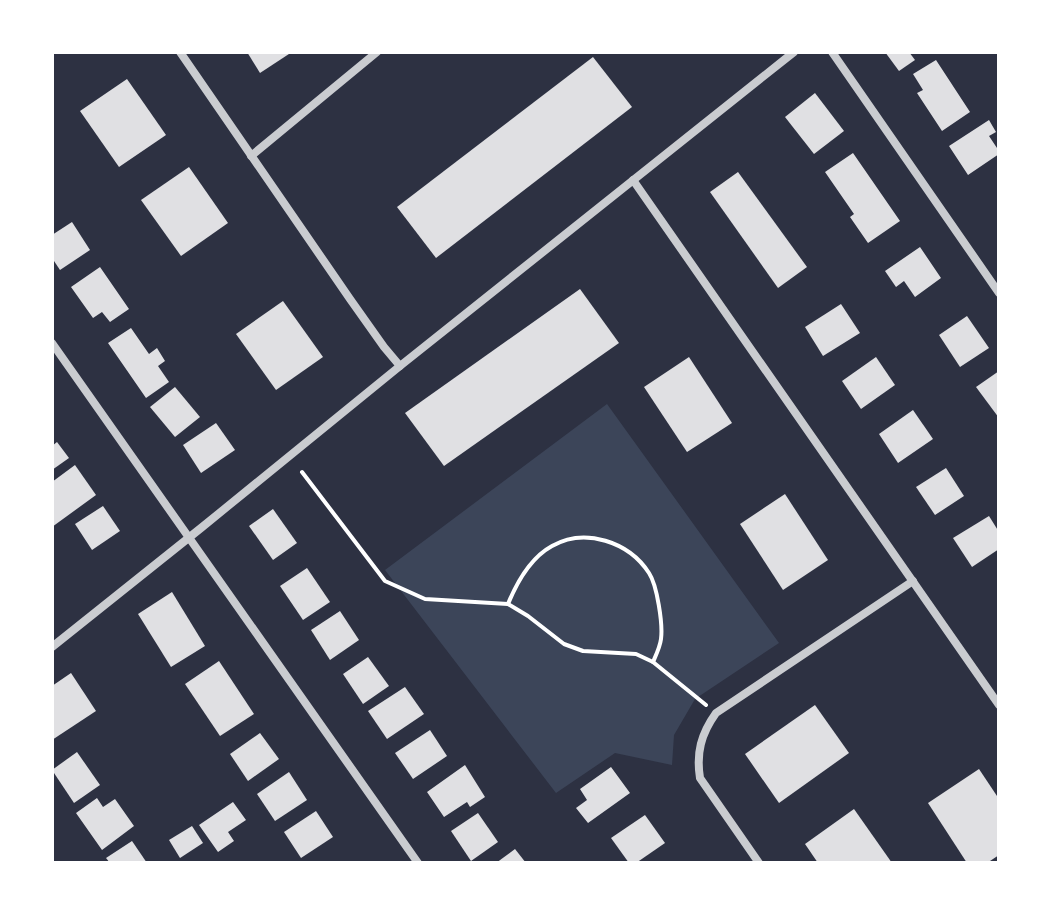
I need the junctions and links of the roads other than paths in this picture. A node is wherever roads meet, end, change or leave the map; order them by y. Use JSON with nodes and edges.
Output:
{"nodes":[{"id":1,"x":180,"y":52,"type":"edge"},
{"id":2,"x":377,"y":52,"type":"edge"},
{"id":3,"x":794,"y":52,"type":"edge"},
{"id":4,"x":832,"y":52,"type":"edge"},
{"id":5,"x":251,"y":156,"type":"junction"},
{"id":6,"x":633,"y":180,"type":"junction"},
{"id":7,"x":999,"y":293,"type":"edge"},
{"id":8,"x":52,"y":343,"type":"edge"},
{"id":9,"x":400,"y":366,"type":"junction"},
{"id":10,"x":189,"y":538,"type":"junction"},
{"id":11,"x":913,"y":581,"type":"junction"},
{"id":12,"x":52,"y":647,"type":"edge"},
{"id":13,"x":999,"y":705,"type":"edge"},
{"id":14,"x":418,"y":863,"type":"edge"},
{"id":15,"x":759,"y":863,"type":"edge"}],
"edges":[{"from":1,"to":5,"type":"street"},
{"from":2,"to":5,"type":"street"},
{"from":3,"to":6,"type":"street"},
{"from":4,"to":7,"type":"street"},
{"from":5,"to":9,"type":"street"},
{"from":6,"to":9,"type":"street"},
{"from":6,"to":11,"type":"street"},
{"from":8,"to":10,"type":"street"},
{"from":9,"to":10,"type":"street"},
{"from":10,"to":12,"type":"street"},
{"from":10,"to":14,"type":"street"},
{"from":11,"to":13,"type":"street"},
{"from":11,"to":15,"type":"street"}]}
